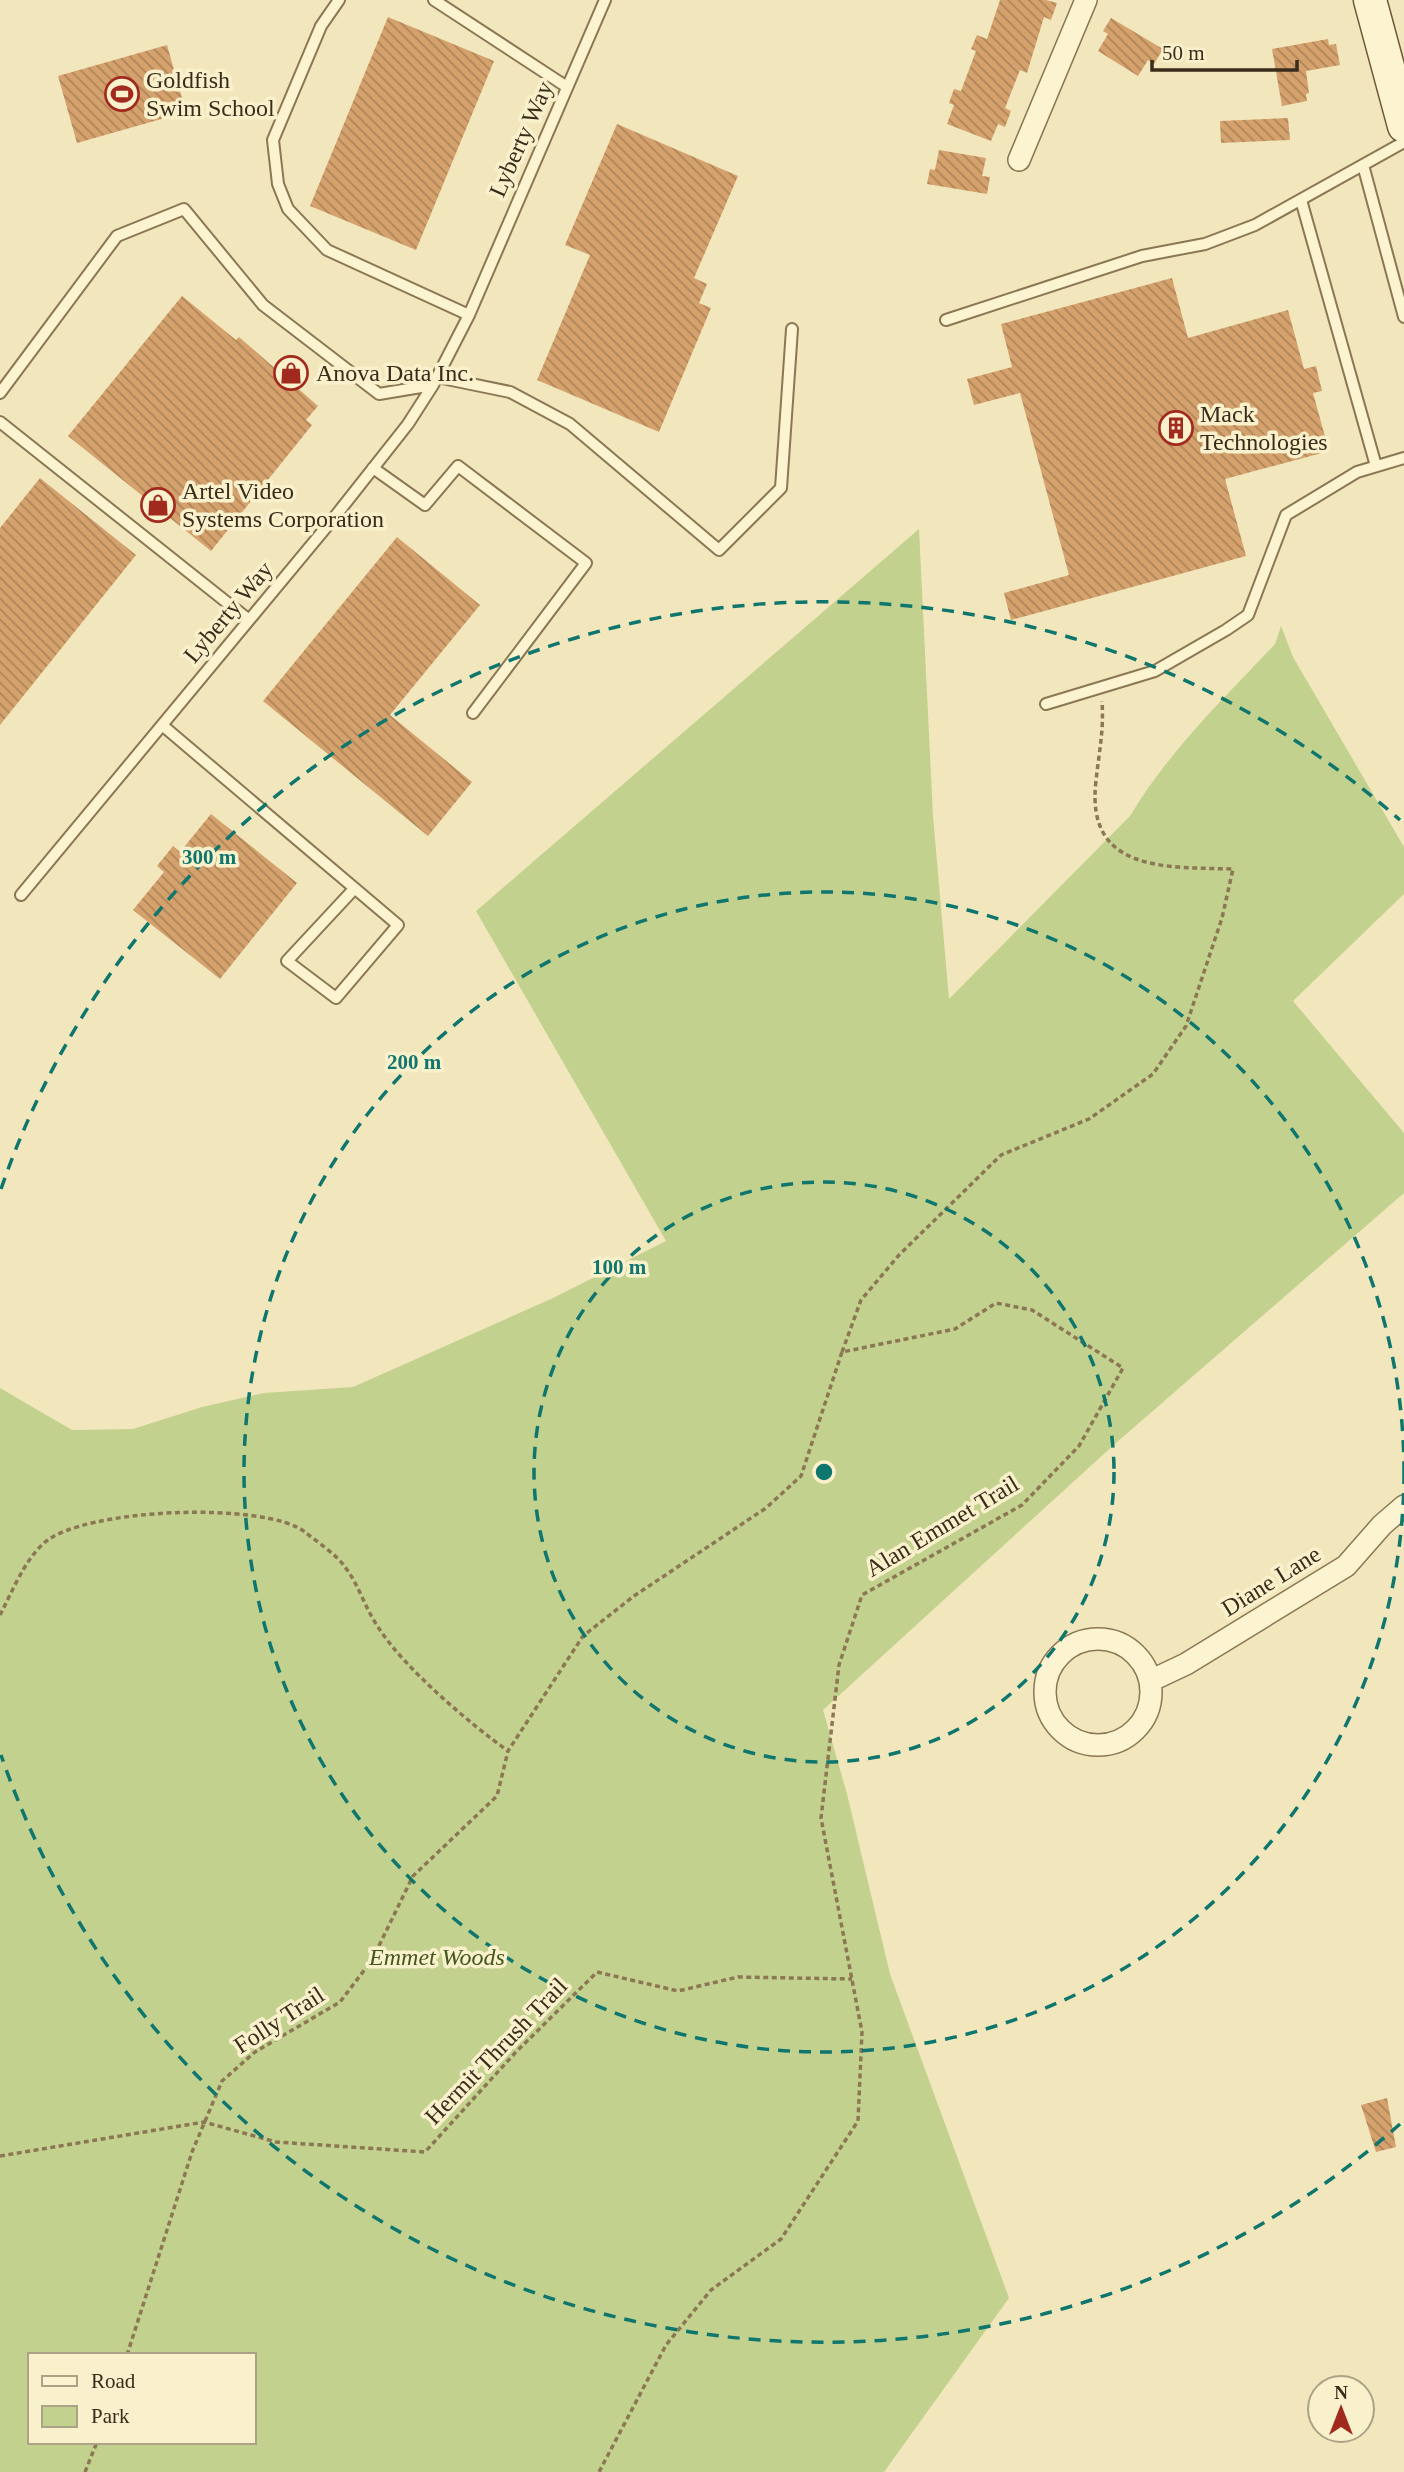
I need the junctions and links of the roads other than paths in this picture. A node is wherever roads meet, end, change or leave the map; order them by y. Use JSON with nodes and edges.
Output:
{"nodes":[{"id":1,"x":339,"y":0,"type":"edge"},
{"id":2,"x":434,"y":0,"type":"edge"},
{"id":3,"x":605,"y":0,"type":"edge"},
{"id":4,"x":1086,"y":0,"type":"edge"},
{"id":5,"x":1370,"y":0,"type":"edge"},
{"id":6,"x":567,"y":88,"type":"junction"},
{"id":7,"x":1404,"y":126,"type":"edge"},
{"id":8,"x":1404,"y":142,"type":"edge"},
{"id":9,"x":1019,"y":160,"type":"dead end"},
{"id":10,"x":1363,"y":165,"type":"junction"},
{"id":11,"x":1301,"y":200,"type":"junction"},
{"id":12,"x":469,"y":315,"type":"junction"},
{"id":13,"x":1404,"y":317,"type":"edge"},
{"id":14,"x":946,"y":320,"type":"dead end"},
{"id":15,"x":792,"y":329,"type":"dead end"},
{"id":16,"x":435,"y":381,"type":"junction"},
{"id":17,"x":0,"y":393,"type":"edge"},
{"id":18,"x":0,"y":422,"type":"edge"},
{"id":19,"x":1404,"y":458,"type":"edge"},
{"id":20,"x":1376,"y":466,"type":"junction"},
{"id":21,"x":373,"y":468,"type":"junction"},
{"id":22,"x":249,"y":620,"type":"junction"},
{"id":23,"x":1046,"y":704,"type":"dead end"},
{"id":24,"x":473,"y":713,"type":"dead end"},
{"id":25,"x":162,"y":725,"type":"junction"},
{"id":26,"x":355,"y":889,"type":"junction"},
{"id":27,"x":21,"y":895,"type":"dead end"},
{"id":28,"x":1404,"y":1506,"type":"edge"},
{"id":29,"x":1150,"y":1681,"type":"junction"}],
"edges":[{"from":1,"to":12,"type":"lane"},
{"from":2,"to":6,"type":"lane"},
{"from":3,"to":6,"type":"lane","name":"Lyberty Way"},
{"from":4,"to":9,"type":"street"},
{"from":5,"to":7,"type":"main road"},
{"from":6,"to":12,"type":"lane","name":"Lyberty Way"},
{"from":8,"to":10,"type":"lane"},
{"from":10,"to":11,"type":"lane"},
{"from":10,"to":13,"type":"lane"},
{"from":11,"to":14,"type":"lane"},
{"from":11,"to":20,"type":"lane"},
{"from":12,"to":16,"type":"lane","name":"Lyberty Way"},
{"from":15,"to":16,"type":"lane"},
{"from":16,"to":17,"type":"lane"},
{"from":16,"to":21,"type":"lane","name":"Lyberty Way"},
{"from":18,"to":22,"type":"lane"},
{"from":19,"to":20,"type":"lane"},
{"from":20,"to":23,"type":"lane"},
{"from":21,"to":22,"type":"lane","name":"Lyberty Way"},
{"from":21,"to":24,"type":"lane"},
{"from":22,"to":25,"type":"lane","name":"Lyberty Way"},
{"from":25,"to":26,"type":"lane"},
{"from":25,"to":27,"type":"lane","name":"Lyberty Way"},
{"from":26,"to":26,"type":"lane"},
{"from":28,"to":29,"type":"street","name":"Diane Lane"},
{"from":29,"to":29,"type":"street"}]}
